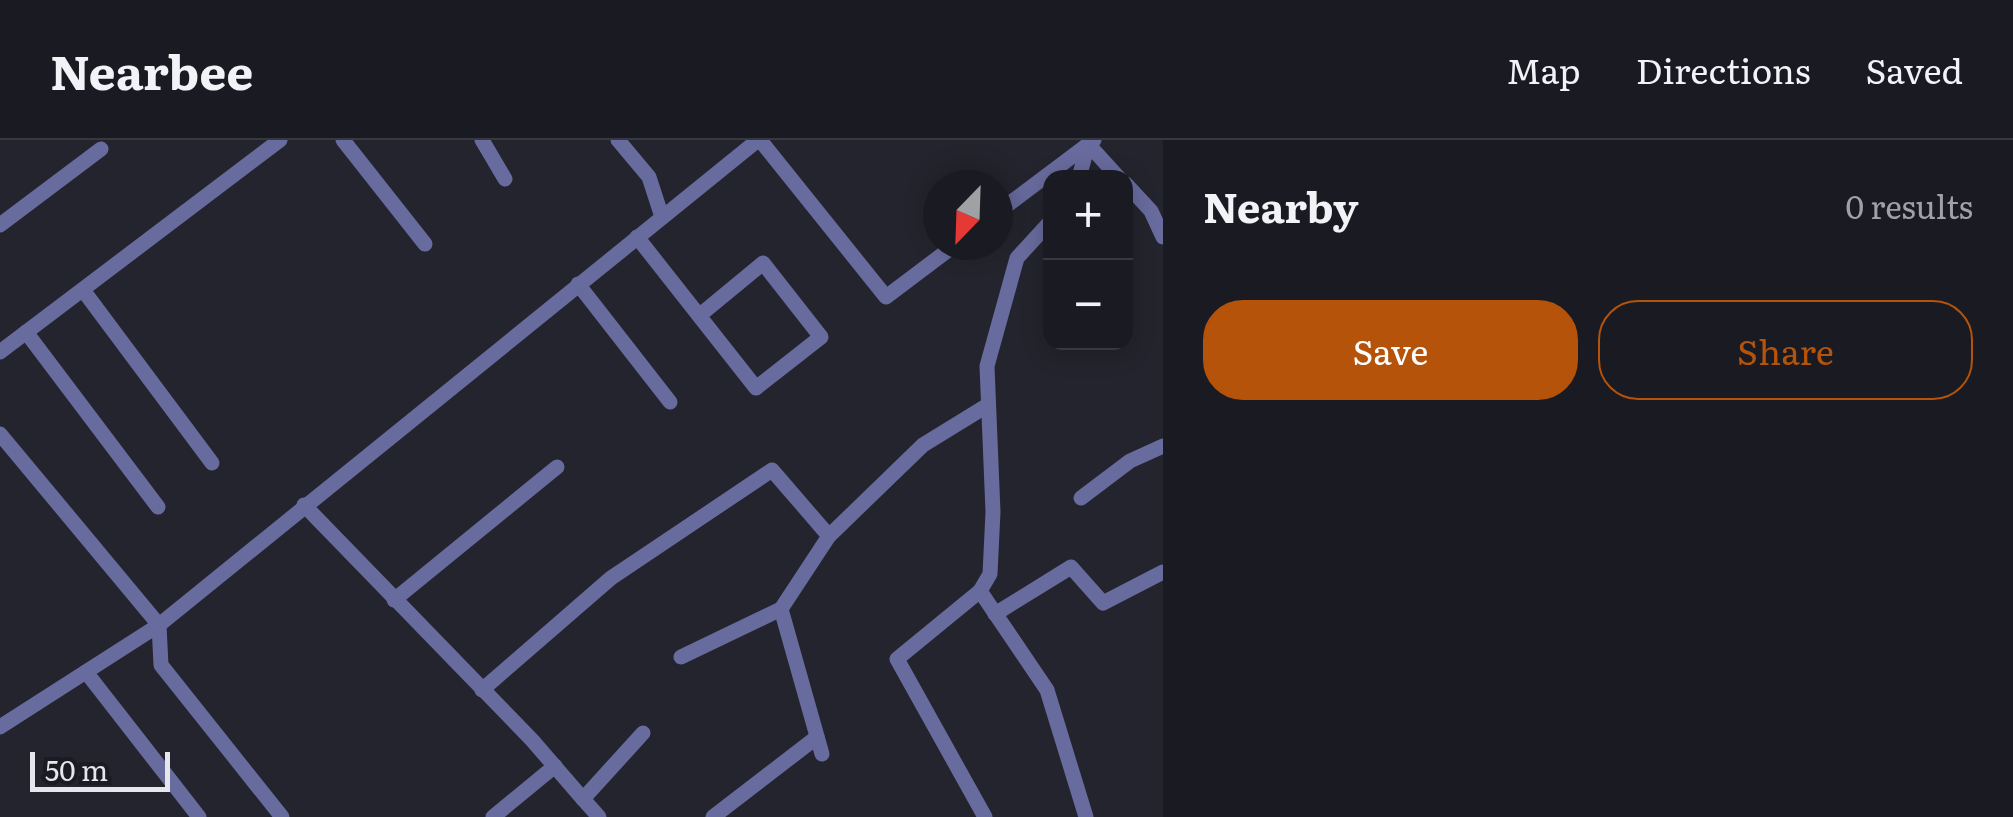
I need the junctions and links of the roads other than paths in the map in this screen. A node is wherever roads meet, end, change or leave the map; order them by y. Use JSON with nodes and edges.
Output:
{"nodes":[{"id":1,"x":280,"y":140,"type":"edge"},
{"id":2,"x":343,"y":140,"type":"edge"},
{"id":3,"x":482,"y":140,"type":"edge"},
{"id":4,"x":618,"y":140,"type":"edge"},
{"id":5,"x":759,"y":140,"type":"edge"},
{"id":6,"x":1091,"y":142,"type":"edge"},
{"id":7,"x":102,"y":149,"type":"dead end"},
{"id":8,"x":1082,"y":170,"type":"edge"},
{"id":9,"x":1114,"y":170,"type":"edge"},
{"id":10,"x":504,"y":179,"type":"dead end"},
{"id":11,"x":1133,"y":192,"type":"edge"},
{"id":12,"x":1013,"y":201,"type":"edge"},
{"id":13,"x":662,"y":217,"type":"junction"},
{"id":14,"x":0,"y":225,"type":"edge"},
{"id":15,"x":1043,"y":230,"type":"edge"},
{"id":16,"x":637,"y":237,"type":"junction"},
{"id":17,"x":1163,"y":238,"type":"edge"},
{"id":18,"x":425,"y":244,"type":"dead end"},
{"id":19,"x":935,"y":260,"type":"edge"},
{"id":20,"x":578,"y":284,"type":"junction"},
{"id":21,"x":82,"y":290,"type":"junction"},
{"id":22,"x":700,"y":315,"type":"junction"},
{"id":23,"x":26,"y":332,"type":"junction"},
{"id":24,"x":0,"y":352,"type":"edge"},
{"id":25,"x":670,"y":402,"type":"dead end"},
{"id":26,"x":988,"y":405,"type":"junction"},
{"id":27,"x":0,"y":434,"type":"edge"},
{"id":28,"x":1163,"y":446,"type":"edge"},
{"id":29,"x":212,"y":464,"type":"dead end"},
{"id":30,"x":557,"y":467,"type":"dead end"},
{"id":31,"x":1081,"y":498,"type":"dead end"},
{"id":32,"x":304,"y":505,"type":"junction"},
{"id":33,"x":158,"y":507,"type":"dead end"},
{"id":34,"x":830,"y":536,"type":"junction"},
{"id":35,"x":1163,"y":572,"type":"edge"},
{"id":36,"x":980,"y":591,"type":"junction"},
{"id":37,"x":394,"y":600,"type":"junction"},
{"id":38,"x":781,"y":609,"type":"junction"},
{"id":39,"x":995,"y":614,"type":"junction"},
{"id":40,"x":159,"y":625,"type":"junction"},
{"id":41,"x":682,"y":657,"type":"dead end"},
{"id":42,"x":86,"y":672,"type":"junction"},
{"id":43,"x":482,"y":690,"type":"junction"},
{"id":44,"x":0,"y":728,"type":"edge"},
{"id":45,"x":643,"y":733,"type":"dead end"},
{"id":46,"x":816,"y":737,"type":"junction"},
{"id":47,"x":822,"y":754,"type":"dead end"},
{"id":48,"x":556,"y":766,"type":"junction"},
{"id":49,"x":583,"y":799,"type":"junction"},
{"id":50,"x":199,"y":817,"type":"edge"},
{"id":51,"x":282,"y":817,"type":"edge"},
{"id":52,"x":493,"y":817,"type":"edge"},
{"id":53,"x":598,"y":817,"type":"edge"},
{"id":54,"x":713,"y":817,"type":"edge"},
{"id":55,"x":985,"y":817,"type":"edge"},
{"id":56,"x":1086,"y":817,"type":"edge"}],
"edges":[{"from":1,"to":21,"type":"street"},
{"from":2,"to":18,"type":"street"},
{"from":3,"to":10,"type":"street"},
{"from":4,"to":13,"type":"street"},
{"from":5,"to":13,"type":"street"},
{"from":5,"to":19,"type":"street"},
{"from":6,"to":8,"type":"street"},
{"from":6,"to":9,"type":"street"},
{"from":6,"to":12,"type":"street"},
{"from":7,"to":14,"type":"street"},
{"from":11,"to":17,"type":"street"},
{"from":13,"to":16,"type":"street"},
{"from":15,"to":26,"type":"street"},
{"from":16,"to":20,"type":"street"},
{"from":16,"to":22,"type":"street"},
{"from":20,"to":25,"type":"street"},
{"from":20,"to":32,"type":"street"},
{"from":21,"to":23,"type":"street"},
{"from":21,"to":29,"type":"street"},
{"from":22,"to":22,"type":"street"},
{"from":23,"to":24,"type":"street"},
{"from":23,"to":33,"type":"street"},
{"from":26,"to":34,"type":"street"},
{"from":26,"to":36,"type":"street"},
{"from":27,"to":40,"type":"street"},
{"from":28,"to":31,"type":"street"},
{"from":30,"to":37,"type":"street"},
{"from":32,"to":37,"type":"street"},
{"from":32,"to":40,"type":"street"},
{"from":34,"to":38,"type":"street"},
{"from":34,"to":43,"type":"street"},
{"from":35,"to":39,"type":"street"},
{"from":36,"to":39,"type":"street"},
{"from":36,"to":55,"type":"street"},
{"from":37,"to":43,"type":"street"},
{"from":38,"to":41,"type":"street"},
{"from":38,"to":46,"type":"street"},
{"from":39,"to":56,"type":"street"},
{"from":40,"to":42,"type":"street"},
{"from":40,"to":51,"type":"street"},
{"from":42,"to":44,"type":"street"},
{"from":42,"to":50,"type":"street"},
{"from":43,"to":48,"type":"street"},
{"from":45,"to":49,"type":"street"},
{"from":46,"to":47,"type":"street"},
{"from":46,"to":54,"type":"street"},
{"from":48,"to":49,"type":"street"},
{"from":48,"to":52,"type":"street"},
{"from":49,"to":53,"type":"street"}]}
